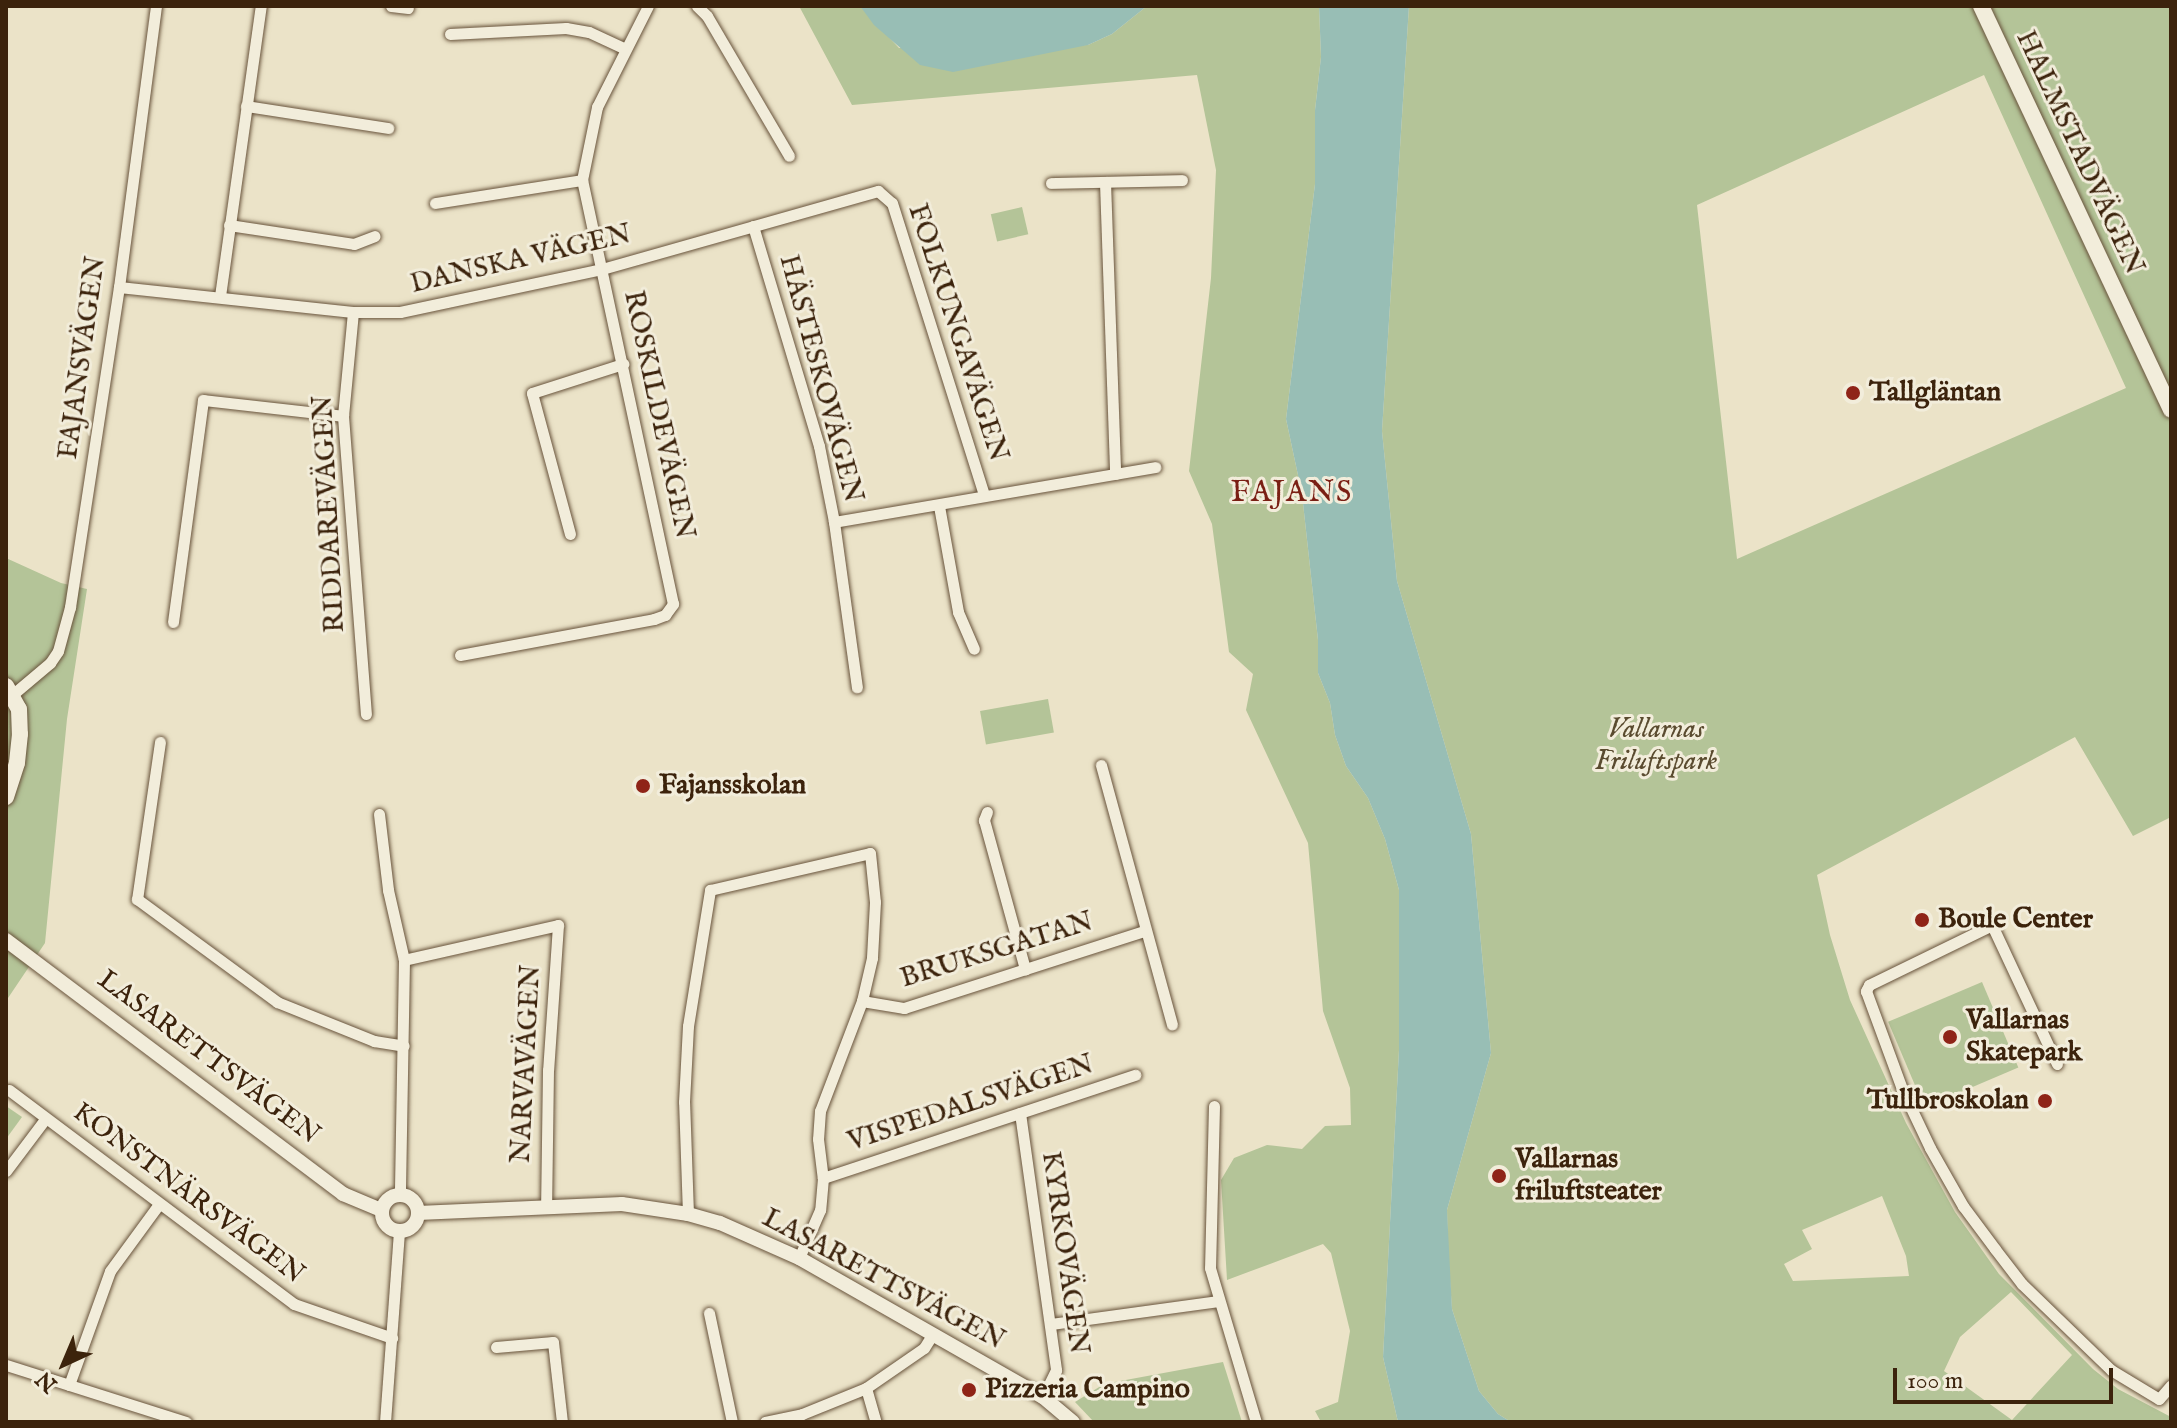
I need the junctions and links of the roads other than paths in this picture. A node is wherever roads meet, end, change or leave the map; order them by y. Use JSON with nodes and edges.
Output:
{"nodes":[{"id":1,"x":156,"y":6,"type":"edge"},
{"id":2,"x":261,"y":6,"type":"edge"},
{"id":3,"x":391,"y":6,"type":"edge"},
{"id":4,"x":648,"y":6,"type":"edge"},
{"id":5,"x":697,"y":6,"type":"edge"},
{"id":6,"x":1981,"y":6,"type":"edge"},
{"id":7,"x":408,"y":8,"type":"dead end"},
{"id":8,"x":450,"y":34,"type":"dead end"},
{"id":9,"x":624,"y":48,"type":"junction"},
{"id":10,"x":246,"y":106,"type":"junction"},
{"id":11,"x":388,"y":128,"type":"dead end"},
{"id":12,"x":789,"y":156,"type":"dead end"},
{"id":13,"x":582,"y":180,"type":"junction"},
{"id":14,"x":1182,"y":180,"type":"dead end"},
{"id":15,"x":1105,"y":182,"type":"junction"},
{"id":16,"x":1051,"y":183,"type":"dead end"},
{"id":17,"x":878,"y":191,"type":"joint"},
{"id":18,"x":435,"y":203,"type":"dead end"},
{"id":19,"x":229,"y":225,"type":"junction"},
{"id":20,"x":753,"y":226,"type":"junction"},
{"id":21,"x":375,"y":236,"type":"dead end"},
{"id":22,"x":602,"y":269,"type":"junction"},
{"id":23,"x":119,"y":287,"type":"junction"},
{"id":24,"x":220,"y":296,"type":"junction"},
{"id":25,"x":353,"y":312,"type":"junction"},
{"id":26,"x":623,"y":364,"type":"junction"},
{"id":27,"x":2171,"y":410,"type":"edge"},
{"id":28,"x":343,"y":416,"type":"junction"},
{"id":29,"x":1155,"y":467,"type":"dead end"},
{"id":30,"x":1115,"y":474,"type":"junction"},
{"id":31,"x":984,"y":495,"type":"junction"},
{"id":32,"x":939,"y":506,"type":"junction"},
{"id":33,"x":834,"y":522,"type":"junction"},
{"id":34,"x":570,"y":534,"type":"dead end"},
{"id":35,"x":173,"y":622,"type":"dead end"},
{"id":36,"x":974,"y":649,"type":"dead end"},
{"id":37,"x":460,"y":655,"type":"dead end"},
{"id":38,"x":857,"y":687,"type":"dead end"},
{"id":39,"x":9,"y":691,"type":"edge"},
{"id":40,"x":366,"y":714,"type":"dead end"},
{"id":41,"x":160,"y":742,"type":"dead end"},
{"id":42,"x":1101,"y":765,"type":"dead end"},
{"id":43,"x":6,"y":797,"type":"edge"},
{"id":44,"x":987,"y":812,"type":"dead end"},
{"id":45,"x":379,"y":814,"type":"dead end"},
{"id":46,"x":1144,"y":931,"type":"junction"},
{"id":47,"x":6,"y":940,"type":"edge"},
{"id":48,"x":404,"y":960,"type":"junction"},
{"id":49,"x":1025,"y":969,"type":"junction"},
{"id":50,"x":862,"y":1001,"type":"junction"},
{"id":51,"x":1172,"y":1024,"type":"dead end"},
{"id":52,"x":404,"y":1046,"type":"junction"},
{"id":53,"x":2057,"y":1064,"type":"dead end"},
{"id":54,"x":1135,"y":1075,"type":"dead end"},
{"id":55,"x":9,"y":1090,"type":"dead end"},
{"id":56,"x":1214,"y":1106,"type":"dead end"},
{"id":57,"x":1020,"y":1113,"type":"junction"},
{"id":58,"x":46,"y":1118,"type":"junction"},
{"id":59,"x":6,"y":1171,"type":"edge"},
{"id":60,"x":823,"y":1178,"type":"junction"},
{"id":61,"x":400,"y":1195,"type":"junction"},
{"id":62,"x":159,"y":1204,"type":"junction"},
{"id":63,"x":546,"y":1205,"type":"junction"},
{"id":64,"x":381,"y":1210,"type":"junction"},
{"id":65,"x":418,"y":1213,"type":"junction"},
{"id":66,"x":688,"y":1214,"type":"junction"},
{"id":67,"x":399,"y":1232,"type":"junction"},
{"id":68,"x":799,"y":1258,"type":"junction"},
{"id":69,"x":1218,"y":1301,"type":"junction"},
{"id":70,"x":709,"y":1313,"type":"dead end"},
{"id":71,"x":1051,"y":1324,"type":"junction"},
{"id":72,"x":932,"y":1335,"type":"junction"},
{"id":73,"x":392,"y":1338,"type":"junction"},
{"id":74,"x":496,"y":1347,"type":"dead end"},
{"id":75,"x":6,"y":1365,"type":"edge"},
{"id":76,"x":69,"y":1385,"type":"junction"},
{"id":77,"x":2171,"y":1385,"type":"edge"},
{"id":78,"x":866,"y":1388,"type":"junction"},
{"id":79,"x":1043,"y":1397,"type":"junction"},
{"id":80,"x":186,"y":1422,"type":"edge"},
{"id":81,"x":385,"y":1422,"type":"edge"},
{"id":82,"x":562,"y":1422,"type":"edge"},
{"id":83,"x":732,"y":1422,"type":"edge"},
{"id":84,"x":765,"y":1422,"type":"edge"},
{"id":85,"x":876,"y":1422,"type":"edge"},
{"id":86,"x":1073,"y":1422,"type":"edge"},
{"id":87,"x":1256,"y":1422,"type":"edge"}],
"edges":[{"from":1,"to":23,"type":"street","name":"FAJANSVÄGEN"},
{"from":2,"to":10,"type":"street"},
{"from":3,"to":7,"type":"street"},
{"from":4,"to":9,"type":"street","name":"ROSKILDEVÄGEN"},
{"from":5,"to":12,"type":"street"},
{"from":6,"to":27,"type":"main road","name":"HALMSTADVÄGEN"},
{"from":8,"to":9,"type":"street"},
{"from":9,"to":13,"type":"street","name":"ROSKILDEVÄGEN"},
{"from":10,"to":11,"type":"street"},
{"from":10,"to":19,"type":"street"},
{"from":13,"to":18,"type":"street"},
{"from":13,"to":22,"type":"street","name":"ROSKILDEVÄGEN"},
{"from":14,"to":15,"type":"street"},
{"from":15,"to":16,"type":"street"},
{"from":15,"to":30,"type":"street"},
{"from":17,"to":20,"type":"street","name":"DANSKA VÄGEN"},
{"from":17,"to":31,"type":"street","name":"FOLKUNGAVÄGEN"},
{"from":19,"to":21,"type":"street"},
{"from":19,"to":24,"type":"street"},
{"from":20,"to":22,"type":"street","name":"DANSKA VÄGEN"},
{"from":20,"to":33,"type":"street","name":"HÄSTESKOVÄGEN"},
{"from":22,"to":25,"type":"street","name":"DANSKA VÄGEN"},
{"from":22,"to":26,"type":"street","name":"ROSKILDEVÄGEN"},
{"from":23,"to":24,"type":"street","name":"DANSKA VÄGEN"},
{"from":23,"to":39,"type":"street","name":"FAJANSVÄGEN"},
{"from":24,"to":25,"type":"street","name":"DANSKA VÄGEN"},
{"from":25,"to":28,"type":"street","name":"RIDDAREVÄGEN"},
{"from":26,"to":34,"type":"street"},
{"from":26,"to":37,"type":"street","name":"ROSKILDEVÄGEN"},
{"from":28,"to":35,"type":"street"},
{"from":28,"to":40,"type":"street","name":"RIDDAREVÄGEN"},
{"from":29,"to":30,"type":"street"},
{"from":30,"to":31,"type":"street"},
{"from":31,"to":32,"type":"street"},
{"from":32,"to":33,"type":"street"},
{"from":32,"to":36,"type":"street"},
{"from":33,"to":38,"type":"street","name":"HÄSTESKOVÄGEN"},
{"from":39,"to":43,"type":"main road"},
{"from":41,"to":52,"type":"street"},
{"from":42,"to":46,"type":"street"},
{"from":44,"to":49,"type":"street"},
{"from":45,"to":48,"type":"street"},
{"from":46,"to":49,"type":"street","name":"BRUKSGATAN"},
{"from":46,"to":51,"type":"street"},
{"from":47,"to":64,"type":"street","name":"LASARETTSVÄGEN"},
{"from":48,"to":52,"type":"street"},
{"from":48,"to":63,"type":"street","name":"NARVAVÄGEN"},
{"from":49,"to":50,"type":"street","name":"BRUKSGATAN"},
{"from":50,"to":60,"type":"street"},
{"from":50,"to":66,"type":"street"},
{"from":52,"to":61,"type":"street"},
{"from":53,"to":77,"type":"street"},
{"from":54,"to":57,"type":"street","name":"VISPEDALSVÄGEN"},
{"from":55,"to":58,"type":"street","name":"KONSTNÄRSVÄGEN"},
{"from":56,"to":69,"type":"street"},
{"from":57,"to":60,"type":"street","name":"VISPEDALSVÄGEN"},
{"from":57,"to":71,"type":"street","name":"KYRKOVÄGEN"},
{"from":58,"to":59,"type":"street"},
{"from":58,"to":62,"type":"street","name":"KONSTNÄRSVÄGEN"},
{"from":60,"to":68,"type":"street"},
{"from":61,"to":64,"type":"street"},
{"from":61,"to":65,"type":"street"},
{"from":62,"to":73,"type":"street","name":"KONSTNÄRSVÄGEN"},
{"from":62,"to":76,"type":"street"},
{"from":63,"to":65,"type":"street","name":"LASARETTSVÄGEN"},
{"from":63,"to":66,"type":"street","name":"LASARETTSVÄGEN"},
{"from":64,"to":67,"type":"street","name":"LASARETTSVÄGEN"},
{"from":65,"to":67,"type":"street"},
{"from":66,"to":68,"type":"street","name":"LASARETTSVÄGEN"},
{"from":67,"to":73,"type":"street"},
{"from":68,"to":72,"type":"street","name":"LASARETTSVÄGEN"},
{"from":69,"to":71,"type":"street"},
{"from":69,"to":87,"type":"street"},
{"from":70,"to":83,"type":"street"},
{"from":71,"to":79,"type":"street","name":"KYRKOVÄGEN"},
{"from":72,"to":78,"type":"street"},
{"from":72,"to":79,"type":"street","name":"LASARETTSVÄGEN"},
{"from":73,"to":81,"type":"street"},
{"from":74,"to":82,"type":"street"},
{"from":75,"to":76,"type":"street"},
{"from":76,"to":80,"type":"street"},
{"from":78,"to":84,"type":"street"},
{"from":78,"to":85,"type":"street"},
{"from":79,"to":86,"type":"street","name":"LASARETTSVÄGEN"}]}
